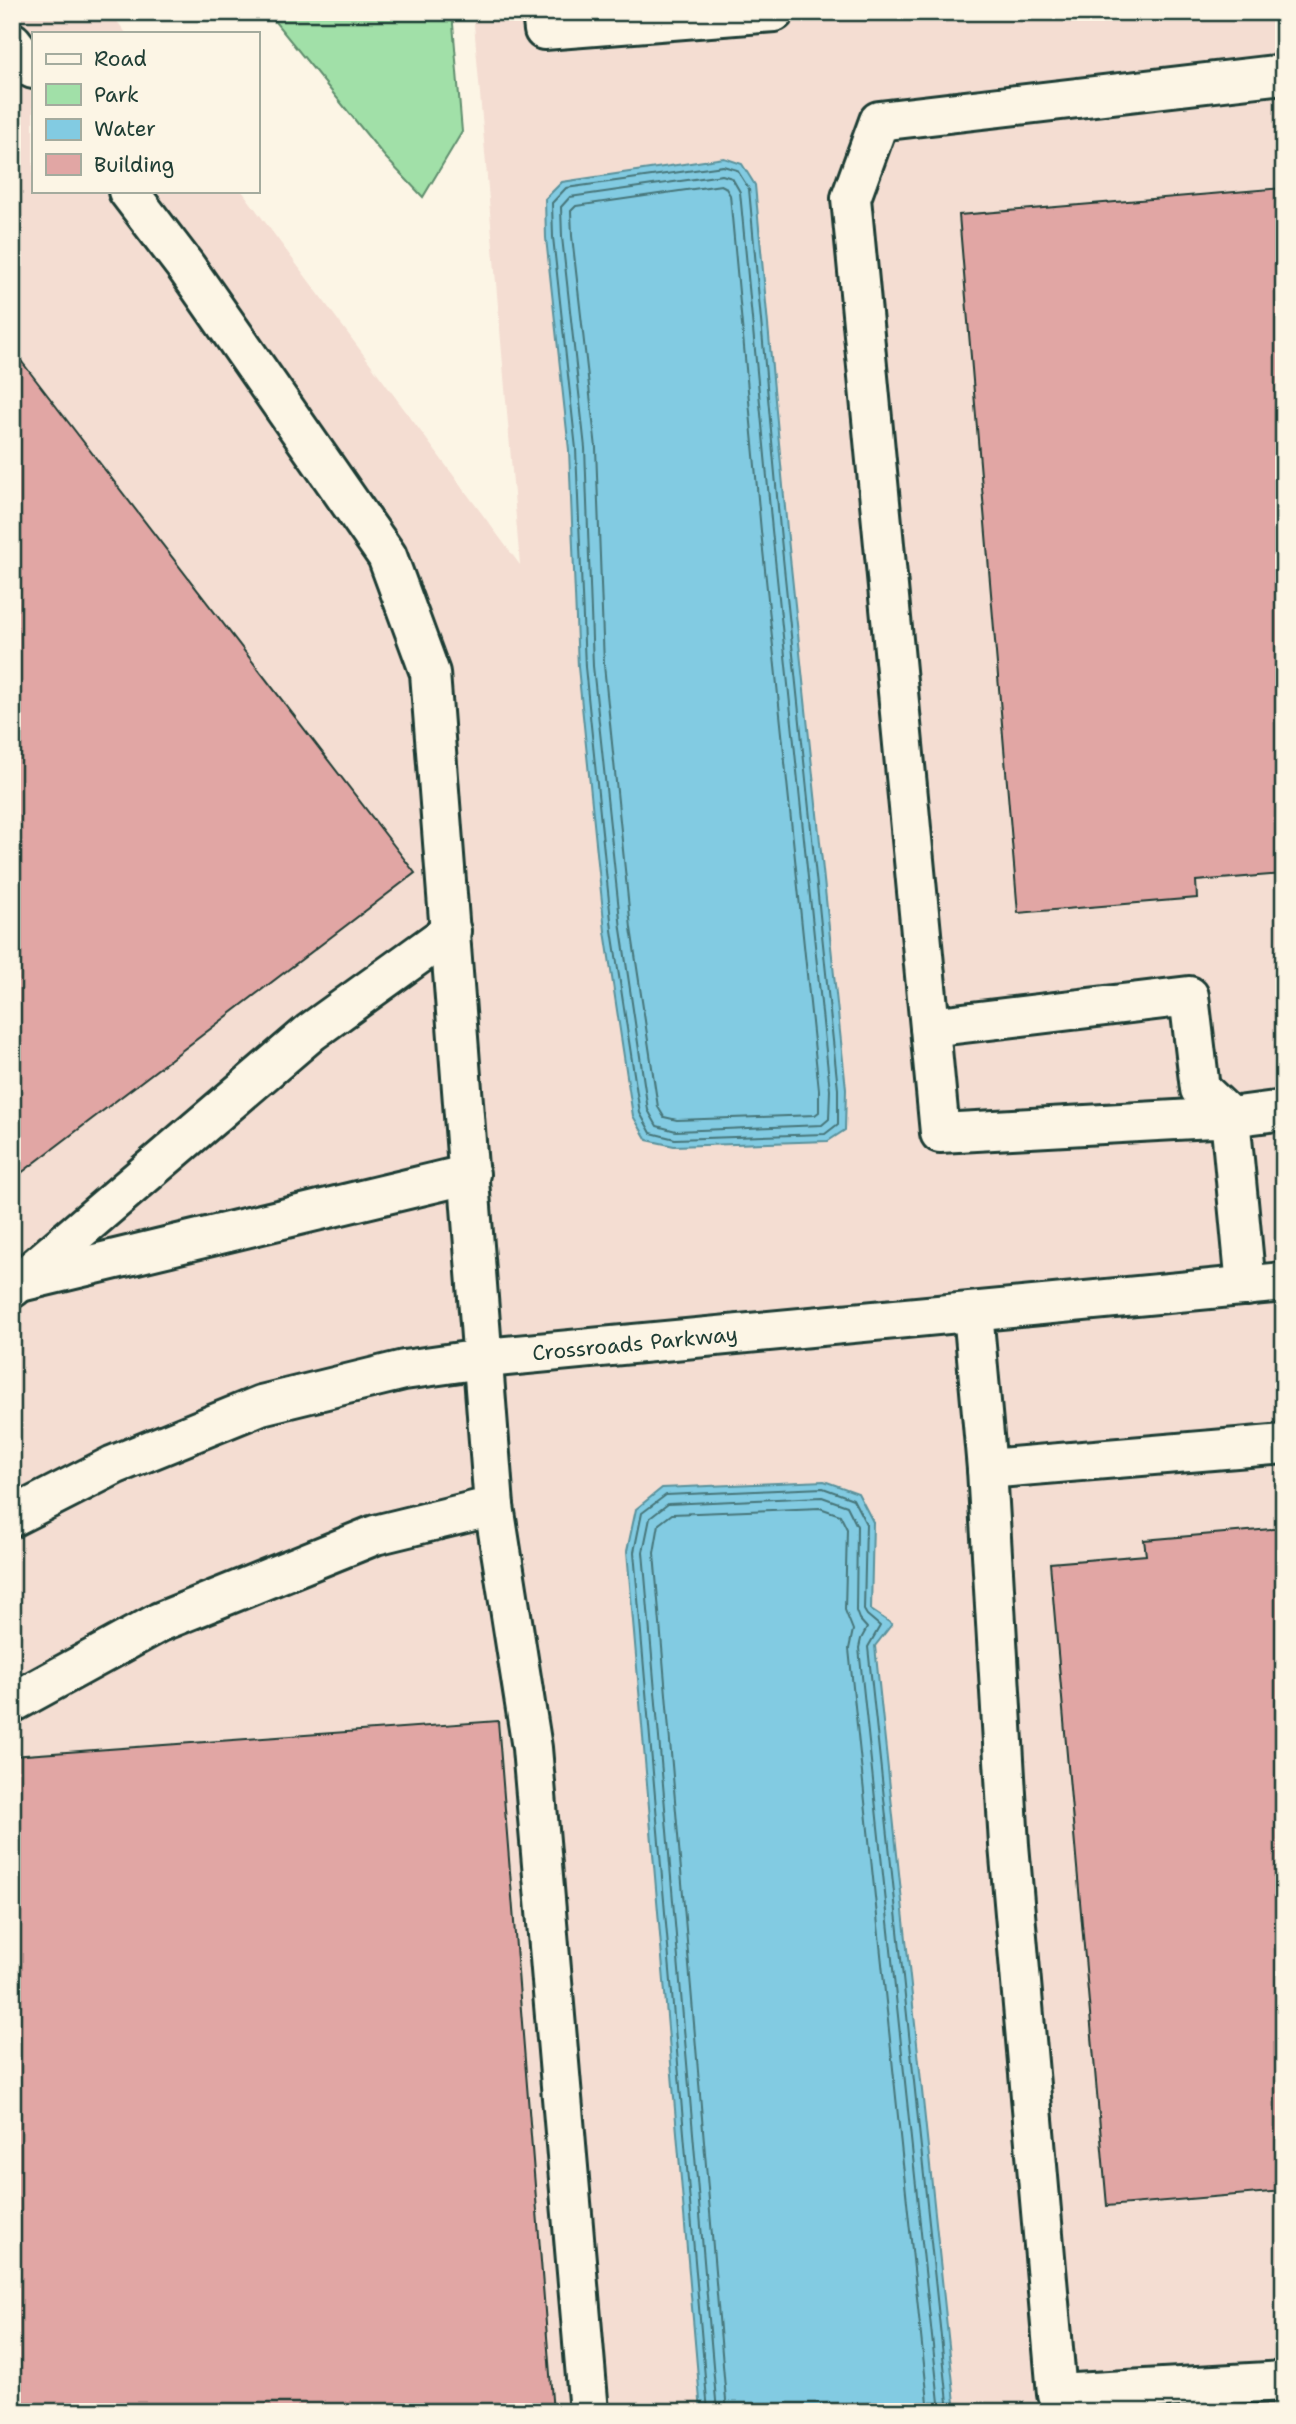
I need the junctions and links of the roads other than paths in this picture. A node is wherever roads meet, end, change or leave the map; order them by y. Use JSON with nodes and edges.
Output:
{"nodes":[{"id":1,"x":542,"y":12,"type":"edge"},
{"id":2,"x":774,"y":12,"type":"edge"},
{"id":3,"x":705,"y":15,"type":"edge"},
{"id":4,"x":12,"y":41,"type":"edge"},
{"id":5,"x":32,"y":68,"type":"edge"},
{"id":6,"x":1284,"y":74,"type":"edge"},
{"id":7,"x":129,"y":192,"type":"edge"},
{"id":8,"x":451,"y":931,"type":"junction"},
{"id":9,"x":930,"y":1027,"type":"junction"},
{"id":10,"x":1284,"y":1110,"type":"edge"},
{"id":11,"x":1230,"y":1117,"type":"junction"},
{"id":12,"x":470,"y":1174,"type":"junction"},
{"id":13,"x":1284,"y":1282,"type":"edge"},
{"id":14,"x":15,"y":1285,"type":"edge"},
{"id":15,"x":1246,"y":1286,"type":"junction"},
{"id":16,"x":973,"y":1312,"type":"junction"},
{"id":17,"x":484,"y":1359,"type":"junction"},
{"id":18,"x":1284,"y":1444,"type":"edge"},
{"id":19,"x":987,"y":1469,"type":"junction"},
{"id":20,"x":494,"y":1506,"type":"junction"},
{"id":21,"x":12,"y":1517,"type":"edge"},
{"id":22,"x":12,"y":1703,"type":"edge"},
{"id":23,"x":1284,"y":2381,"type":"edge"},
{"id":24,"x":589,"y":2412,"type":"edge"}],
"edges":[{"from":1,"to":3,"type":"street"},
{"from":2,"to":3,"type":"street"},
{"from":4,"to":5,"type":"street"},
{"from":6,"to":9,"type":"street"},
{"from":7,"to":8,"type":"street"},
{"from":8,"to":12,"type":"street"},
{"from":8,"to":14,"type":"street"},
{"from":9,"to":11,"type":"street"},
{"from":9,"to":11,"type":"street"},
{"from":10,"to":11,"type":"street"},
{"from":11,"to":15,"type":"street"},
{"from":12,"to":14,"type":"street"},
{"from":12,"to":17,"type":"street"},
{"from":13,"to":15,"type":"street","name":"Crossroads Parkway"},
{"from":15,"to":16,"type":"street","name":"Crossroads Parkway"},
{"from":16,"to":17,"type":"street","name":"Crossroads Parkway"},
{"from":16,"to":19,"type":"street"},
{"from":17,"to":20,"type":"street"},
{"from":17,"to":21,"type":"street","name":"Crossroads Parkway"},
{"from":18,"to":19,"type":"street"},
{"from":19,"to":23,"type":"street"},
{"from":20,"to":22,"type":"street"},
{"from":20,"to":24,"type":"street"}]}
